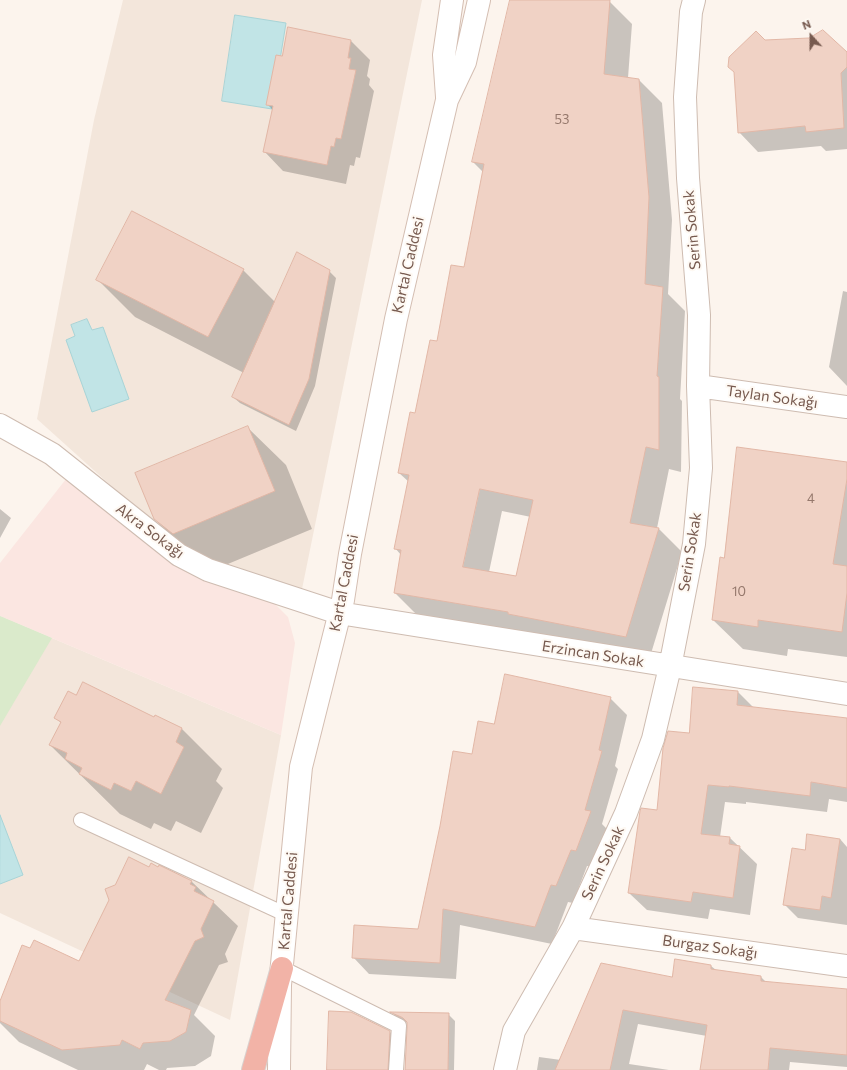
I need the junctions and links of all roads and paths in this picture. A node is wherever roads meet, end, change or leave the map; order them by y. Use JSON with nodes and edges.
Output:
{"nodes":[{"id":1,"x":452,"y":0,"type":"edge"},
{"id":2,"x":479,"y":0,"type":"edge"},
{"id":3,"x":694,"y":0,"type":"edge"},
{"id":4,"x":447,"y":100,"type":"junction"},
{"id":5,"x":698,"y":386,"type":"junction"},
{"id":6,"x":847,"y":407,"type":"edge"},
{"id":7,"x":0,"y":425,"type":"edge"},
{"id":8,"x":339,"y":613,"type":"junction"},
{"id":9,"x":670,"y":667,"type":"junction"},
{"id":10,"x":847,"y":694,"type":"edge"},
{"id":11,"x":81,"y":820,"type":"dead end"},
{"id":12,"x":287,"y":915,"type":"junction"},
{"id":13,"x":573,"y":928,"type":"junction"},
{"id":14,"x":847,"y":966,"type":"edge"},
{"id":15,"x":282,"y":968,"type":"junction"},
{"id":16,"x":253,"y":1070,"type":"edge"},
{"id":17,"x":279,"y":1070,"type":"edge"},
{"id":18,"x":396,"y":1070,"type":"edge"},
{"id":19,"x":505,"y":1070,"type":"edge"}],
"edges":[{"from":1,"to":4,"type":"street","name":"Kartal Caddesi"},
{"from":2,"to":4,"type":"street","name":"Kartal Caddesi"},
{"from":3,"to":5,"type":"street","name":"Serin Sokak"},
{"from":4,"to":8,"type":"street","name":"Kartal Caddesi"},
{"from":5,"to":6,"type":"street","name":"Taylan Sokağı"},
{"from":5,"to":9,"type":"street","name":"Serin Sokak"},
{"from":7,"to":8,"type":"street","name":"Akra Sokağı"},
{"from":8,"to":9,"type":"street","name":"Erzincan Sokak"},
{"from":8,"to":12,"type":"street","name":"Kartal Caddesi"},
{"from":9,"to":10,"type":"street","name":"Erzincan Sokak"},
{"from":9,"to":13,"type":"street","name":"Serin Sokak"},
{"from":11,"to":12,"type":"lane"},
{"from":12,"to":15,"type":"street","name":"Kartal Caddesi"},
{"from":13,"to":14,"type":"street","name":"Burgaz Sokağı"},
{"from":13,"to":19,"type":"street","name":"Serin Sokak"},
{"from":15,"to":16,"type":"highway"},
{"from":15,"to":17,"type":"street","name":"Kartal Caddesi"},
{"from":15,"to":18,"type":"lane"}]}
